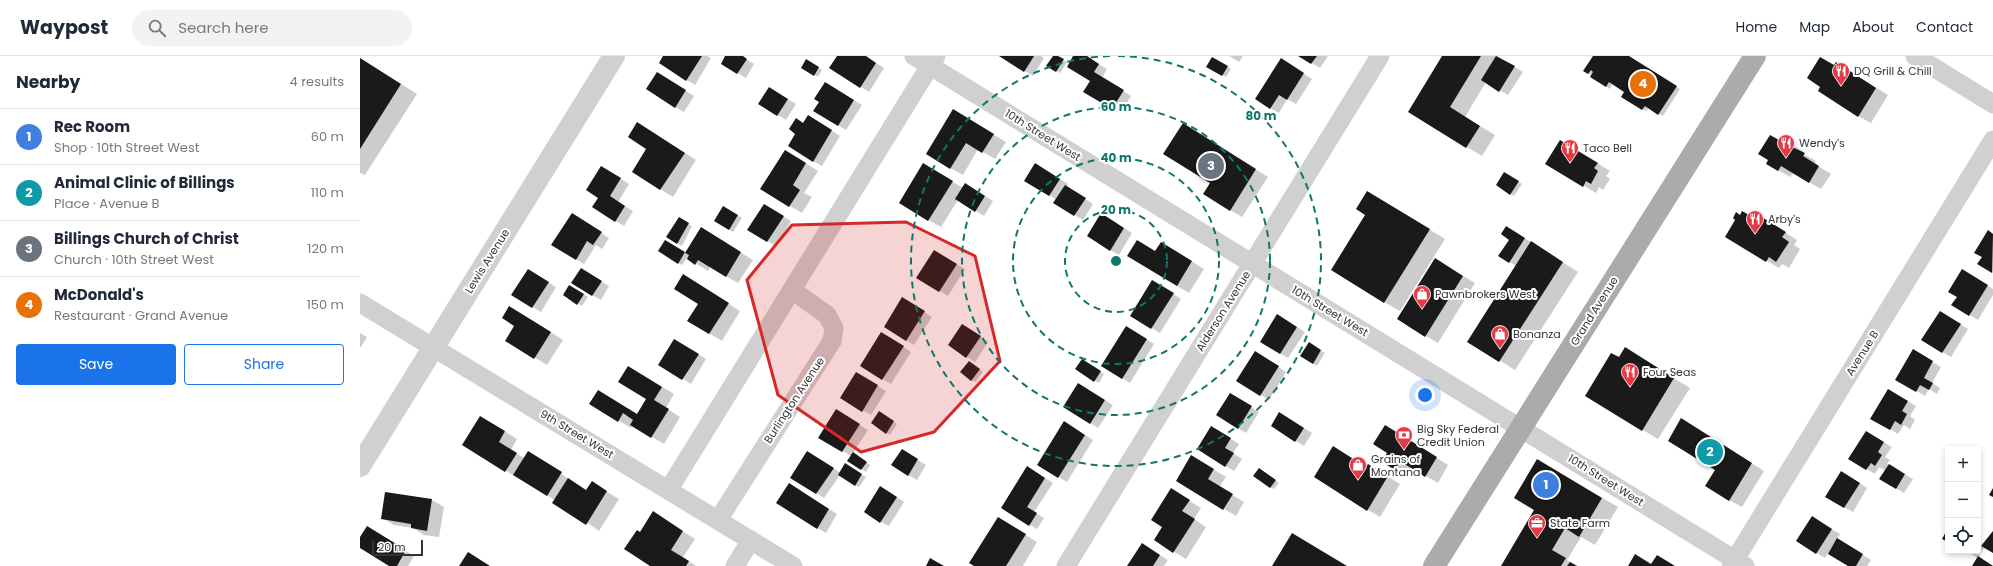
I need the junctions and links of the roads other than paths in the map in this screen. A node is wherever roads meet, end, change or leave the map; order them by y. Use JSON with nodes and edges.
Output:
{"nodes":[{"id":1,"x":614,"y":56,"type":"edge"},
{"id":2,"x":914,"y":56,"type":"edge"},
{"id":3,"x":1380,"y":56,"type":"edge"},
{"id":4,"x":1755,"y":56,"type":"edge"},
{"id":5,"x":1915,"y":56,"type":"edge"},
{"id":6,"x":933,"y":61,"type":"edge"},
{"id":7,"x":1993,"y":104,"type":"edge"},
{"id":8,"x":1993,"y":140,"type":"edge"},
{"id":9,"x":1252,"y":264,"type":"junction"},
{"id":10,"x":792,"y":290,"type":"junction"},
{"id":11,"x":360,"y":303,"type":"edge"},
{"id":12,"x":433,"y":348,"type":"junction"},
{"id":13,"x":1521,"y":428,"type":"junction"},
{"id":14,"x":360,"y":466,"type":"edge"},
{"id":15,"x":669,"y":490,"type":"junction"},
{"id":16,"x":718,"y":520,"type":"junction"},
{"id":17,"x":751,"y":540,"type":"junction"},
{"id":18,"x":1737,"y":564,"type":"edge"},
{"id":19,"x":735,"y":566,"type":"edge"},
{"id":20,"x":793,"y":566,"type":"edge"},
{"id":21,"x":1066,"y":566,"type":"edge"},
{"id":22,"x":1434,"y":566,"type":"edge"}],
"edges":[{"from":1,"to":12,"type":"street","name":"Lewis Avenue"},
{"from":2,"to":6,"type":"street","name":"10th Street West"},
{"from":3,"to":9,"type":"street","name":"Alderson Avenue"},
{"from":4,"to":13,"type":"main road","name":"Grand Avenue"},
{"from":5,"to":7,"type":"street"},
{"from":6,"to":9,"type":"street","name":"10th Street West"},
{"from":6,"to":10,"type":"street"},
{"from":8,"to":18,"type":"street","name":"Avenue B"},
{"from":9,"to":13,"type":"street","name":"10th Street West"},
{"from":9,"to":21,"type":"street","name":"Alderson Avenue"},
{"from":10,"to":15,"type":"street"},
{"from":10,"to":16,"type":"street","name":"Burlington Avenue"},
{"from":11,"to":12,"type":"street","name":"9th Street West"},
{"from":12,"to":14,"type":"street","name":"Lewis Avenue"},
{"from":12,"to":15,"type":"street","name":"9th Street West"},
{"from":13,"to":18,"type":"street","name":"10th Street West"},
{"from":13,"to":22,"type":"main road","name":"Grand Avenue"},
{"from":15,"to":16,"type":"street","name":"9th Street West"},
{"from":16,"to":17,"type":"street","name":"9th Street West"},
{"from":17,"to":19,"type":"street"},
{"from":17,"to":20,"type":"street","name":"9th Street West"}]}
